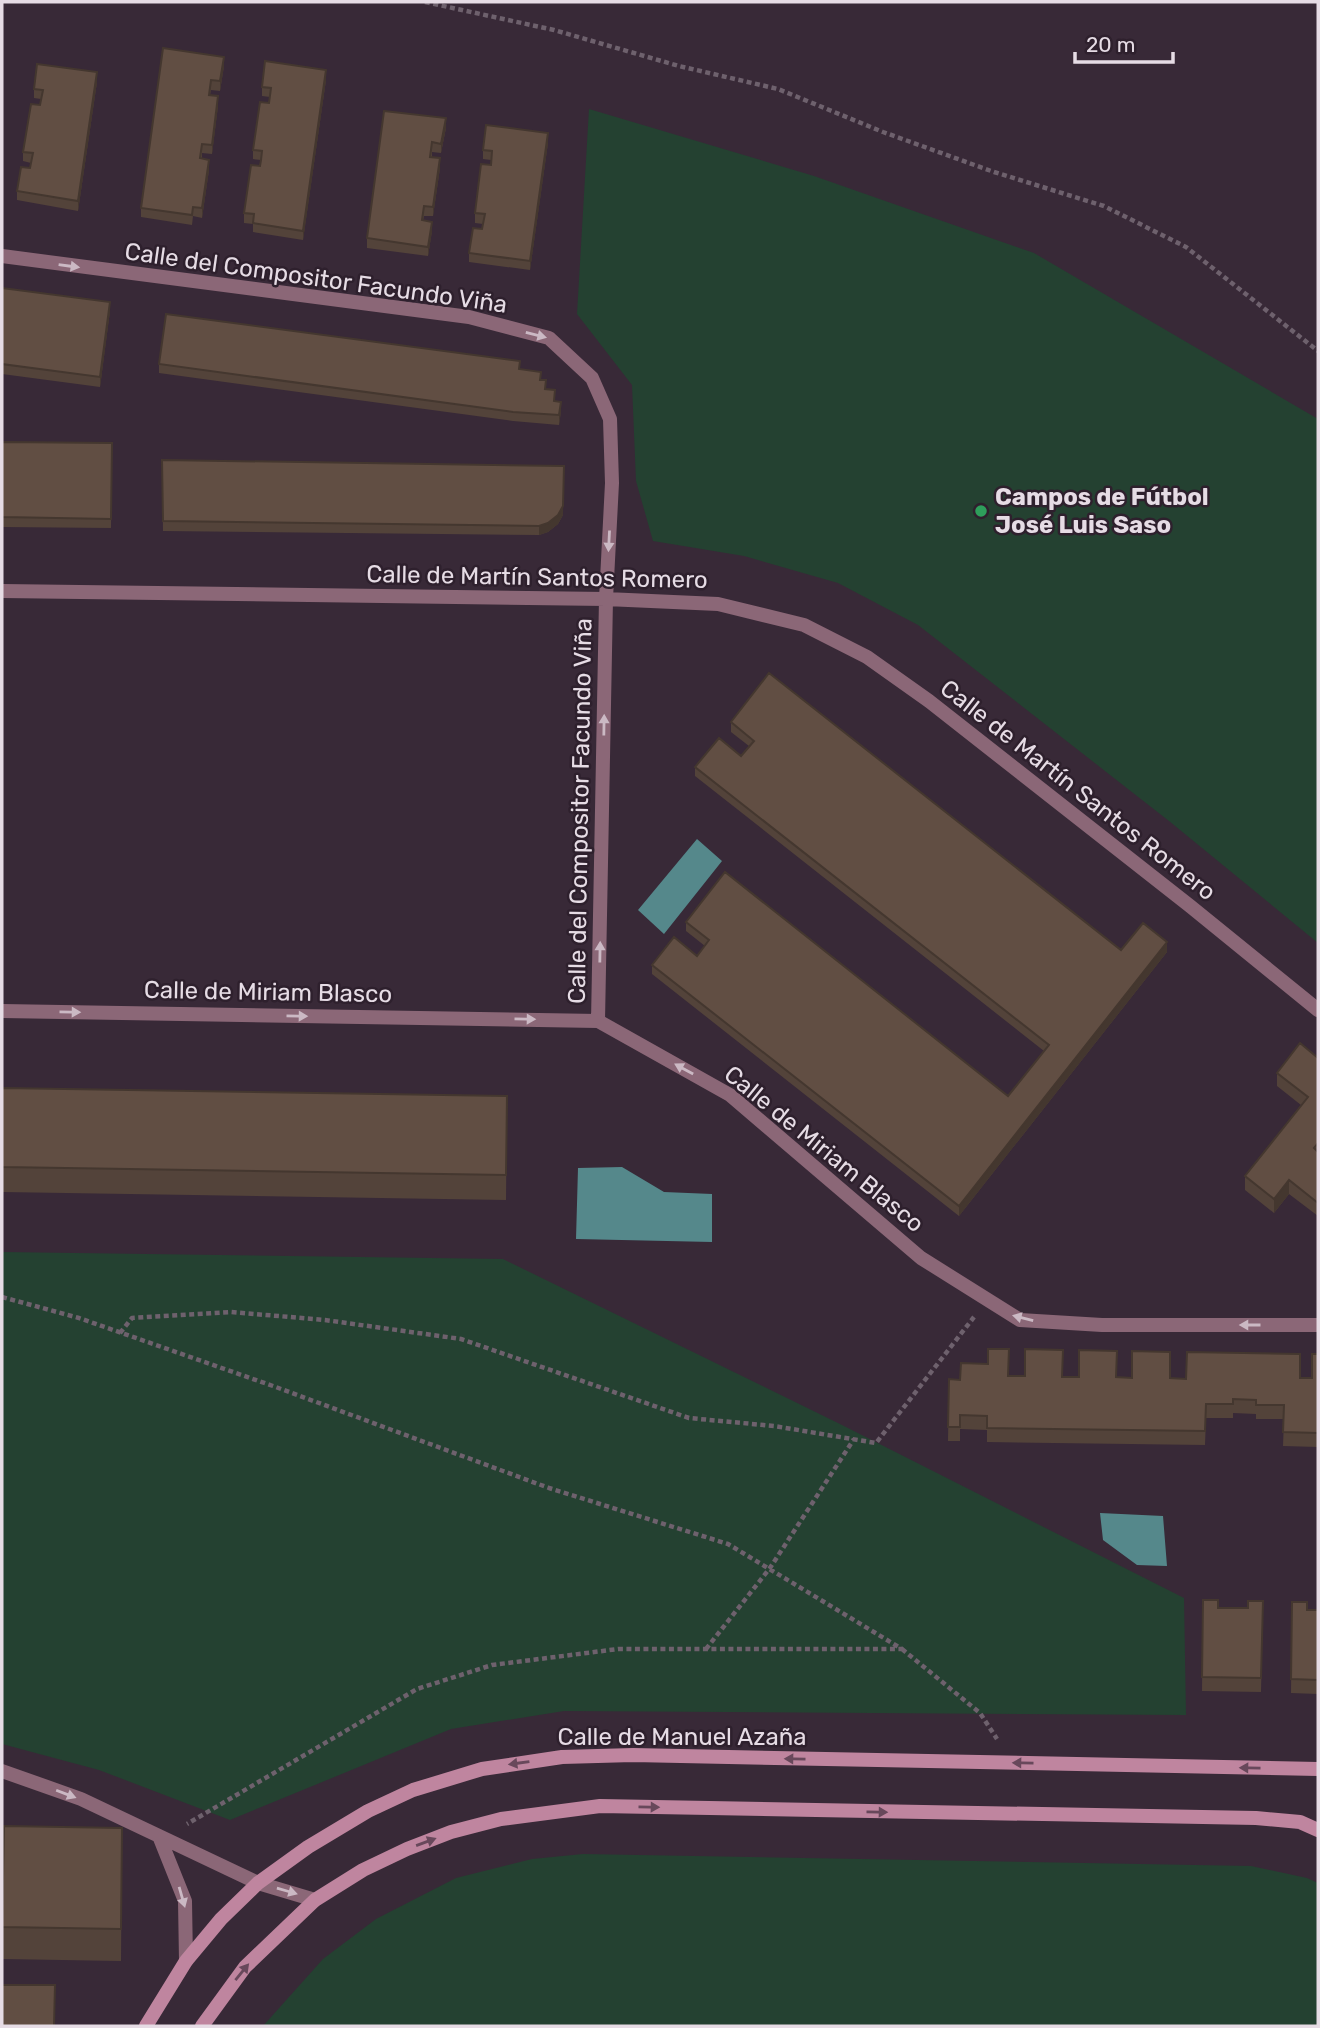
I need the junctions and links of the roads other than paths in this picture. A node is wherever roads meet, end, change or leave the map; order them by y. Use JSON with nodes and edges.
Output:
{"nodes":[{"id":1,"x":2,"y":256,"type":"edge"},
{"id":2,"x":2,"y":591,"type":"edge"},
{"id":3,"x":606,"y":599,"type":"junction"},
{"id":4,"x":1318,"y":1010,"type":"edge"},
{"id":5,"x":2,"y":1011,"type":"edge"},
{"id":6,"x":598,"y":1021,"type":"junction"},
{"id":7,"x":1318,"y":1325,"type":"edge"},
{"id":8,"x":1318,"y":1769,"type":"edge"},
{"id":9,"x":2,"y":1770,"type":"edge"},
{"id":10,"x":1300,"y":1822,"type":"junction"},
{"id":11,"x":1318,"y":1824,"type":"edge"},
{"id":12,"x":1318,"y":1830,"type":"edge"},
{"id":13,"x":159,"y":1836,"type":"junction"},
{"id":14,"x":258,"y":1883,"type":"junction"},
{"id":15,"x":315,"y":1900,"type":"junction"},
{"id":16,"x":187,"y":1961,"type":"junction"},
{"id":17,"x":146,"y":2026,"type":"edge"},
{"id":18,"x":202,"y":2026,"type":"edge"}],
"edges":[{"from":1,"to":3,"type":"street","name":"Calle del Compositor Facundo Viña","one_way":true},
{"from":2,"to":3,"type":"street","name":"Calle de Martín Santos Romero"},
{"from":3,"to":4,"type":"street","name":"Calle de Martín Santos Romero"},
{"from":6,"to":3,"type":"street","name":"Calle del Compositor Facundo Viña","one_way":true},
{"from":5,"to":6,"type":"street","name":"Calle de Miriam Blasco","one_way":true},
{"from":7,"to":6,"type":"street","name":"Calle de Miriam Blasco","one_way":true},
{"from":8,"to":14,"type":"street","name":"Calle de Manuel Azaña","one_way":true},
{"from":9,"to":13,"type":"street","one_way":true},
{"from":10,"to":11,"type":"street"},
{"from":10,"to":12,"type":"street"},
{"from":15,"to":10,"type":"street","one_way":true},
{"from":13,"to":14,"type":"street"},
{"from":13,"to":16,"type":"street","one_way":true},
{"from":14,"to":15,"type":"street","one_way":true},
{"from":14,"to":16,"type":"street","name":"Calle de Manuel Azaña"},
{"from":18,"to":15,"type":"street","one_way":true},
{"from":16,"to":17,"type":"street","name":"Calle de Manuel Azaña"}]}
